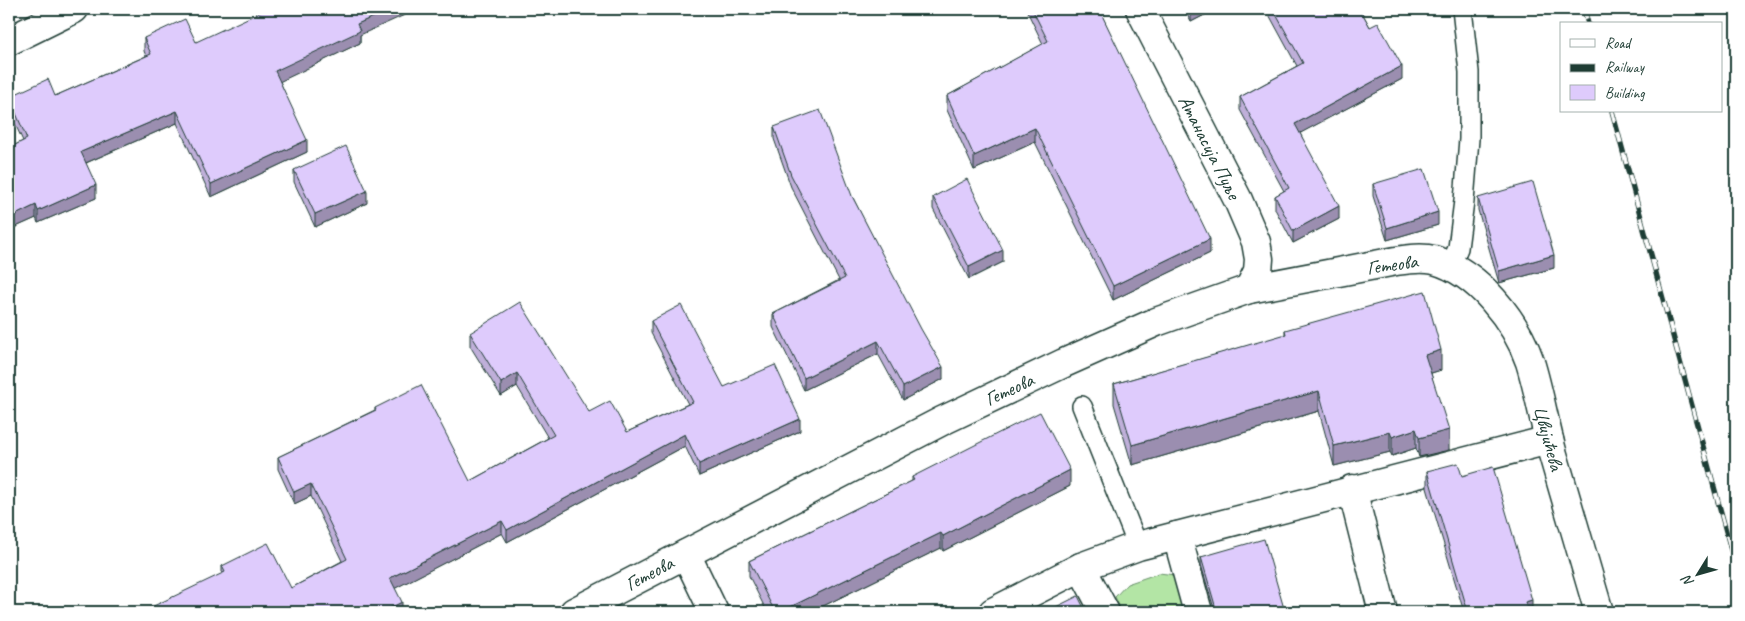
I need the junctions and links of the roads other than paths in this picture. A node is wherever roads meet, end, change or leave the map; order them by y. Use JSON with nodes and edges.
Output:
{"nodes":[{"id":1,"x":74,"y":9,"type":"edge"},
{"id":2,"x":1140,"y":9,"type":"edge"},
{"id":3,"x":1462,"y":9,"type":"edge"},
{"id":4,"x":9,"y":41,"type":"edge"},
{"id":5,"x":1461,"y":273,"type":"junction"},
{"id":6,"x":1249,"y":289,"type":"junction"},
{"id":7,"x":1082,"y":406,"type":"dead end"},
{"id":8,"x":1549,"y":440,"type":"junction"},
{"id":9,"x":1352,"y":489,"type":"junction"},
{"id":10,"x":1176,"y":536,"type":"junction"},
{"id":11,"x":1138,"y":546,"type":"junction"},
{"id":12,"x":686,"y":554,"type":"junction"},
{"id":13,"x":1081,"y":567,"type":"junction"},
{"id":14,"x":574,"y":612,"type":"edge"},
{"id":15,"x":714,"y":612,"type":"edge"},
{"id":16,"x":993,"y":612,"type":"edge"},
{"id":17,"x":1104,"y":612,"type":"edge"},
{"id":18,"x":1198,"y":612,"type":"edge"},
{"id":19,"x":1383,"y":612,"type":"edge"},
{"id":20,"x":1599,"y":612,"type":"edge"}],
"edges":[{"from":1,"to":4,"type":"street"},
{"from":2,"to":6,"type":"street","name":"Атанасија Пуље"},
{"from":3,"to":5,"type":"lane"},
{"from":5,"to":6,"type":"street","name":"Гетеова"},
{"from":5,"to":8,"type":"street","name":"Цвијићева"},
{"from":6,"to":12,"type":"street","name":"Гетеова"},
{"from":7,"to":11,"type":"lane"},
{"from":8,"to":9,"type":"street"},
{"from":8,"to":20,"type":"street","name":"Цвијићева"},
{"from":9,"to":10,"type":"street"},
{"from":9,"to":19,"type":"street"},
{"from":10,"to":11,"type":"street"},
{"from":10,"to":18,"type":"street"},
{"from":11,"to":13,"type":"street"},
{"from":12,"to":14,"type":"street","name":"Гетеова"},
{"from":12,"to":15,"type":"street"},
{"from":13,"to":16,"type":"street"},
{"from":13,"to":17,"type":"street"}]}
